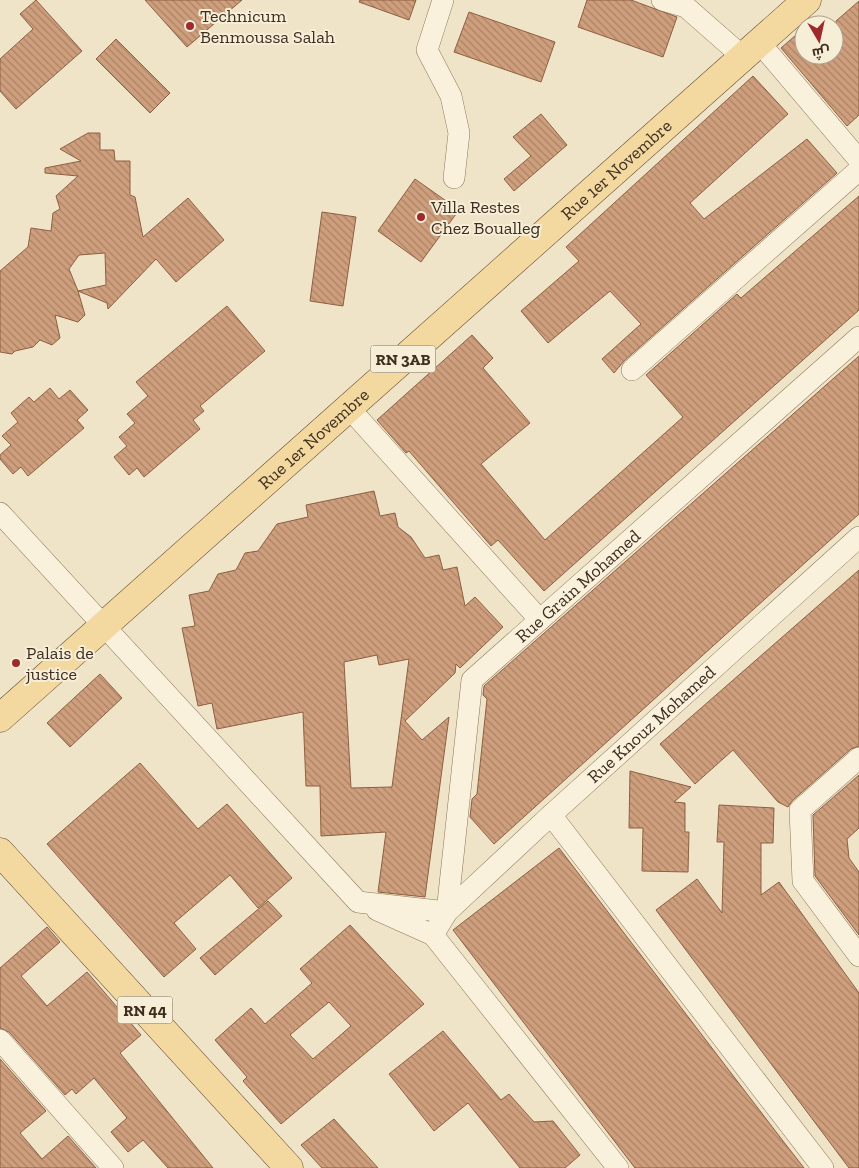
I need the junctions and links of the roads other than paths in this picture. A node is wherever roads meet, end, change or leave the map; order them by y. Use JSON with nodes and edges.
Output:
{"nodes":[{"id":1,"x":443,"y":0,"type":"edge"},
{"id":2,"x":662,"y":0,"type":"edge"},
{"id":3,"x":807,"y":0,"type":"edge"},
{"id":4,"x":751,"y":50,"type":"junction"},
{"id":5,"x":859,"y":160,"type":"edge"},
{"id":6,"x":859,"y":170,"type":"edge"},
{"id":7,"x":454,"y":178,"type":"dead end"},
{"id":8,"x":859,"y":337,"type":"edge"},
{"id":9,"x":632,"y":370,"type":"dead end"},
{"id":10,"x":349,"y":408,"type":"junction"},
{"id":11,"x":0,"y":513,"type":"edge"},
{"id":12,"x":859,"y":537,"type":"edge"},
{"id":13,"x":540,"y":620,"type":"junction"},
{"id":14,"x":103,"y":627,"type":"junction"},
{"id":15,"x":0,"y":718,"type":"edge"},
{"id":16,"x":859,"y":758,"type":"edge"},
{"id":17,"x":551,"y":815,"type":"junction"},
{"id":18,"x":0,"y":852,"type":"edge"},
{"id":19,"x":358,"y":902,"type":"junction"},
{"id":20,"x":447,"y":912,"type":"junction"},
{"id":21,"x":433,"y":935,"type":"junction"},
{"id":22,"x":859,"y":956,"type":"edge"},
{"id":23,"x":0,"y":1040,"type":"edge"},
{"id":24,"x":113,"y":1168,"type":"edge"},
{"id":25,"x":289,"y":1168,"type":"edge"},
{"id":26,"x":618,"y":1168,"type":"edge"},
{"id":27,"x":823,"y":1168,"type":"edge"}],
"edges":[{"from":1,"to":7,"type":"street"},
{"from":2,"to":4,"type":"street"},
{"from":3,"to":4,"type":"main road","name":"Rue 1er Novembre","number":"RN 3AB"},
{"from":4,"to":5,"type":"street"},
{"from":4,"to":10,"type":"main road","name":"Rue 1er Novembre","number":"RN 3AB"},
{"from":6,"to":9,"type":"street"},
{"from":8,"to":13,"type":"street","name":"Rue Grain Mohamed"},
{"from":10,"to":13,"type":"street"},
{"from":10,"to":14,"type":"main road","name":"Rue 1er Novembre","number":"RN 3AB"},
{"from":11,"to":14,"type":"street"},
{"from":12,"to":17,"type":"street","name":"Rue Knouz Mohamed"},
{"from":13,"to":20,"type":"street","name":"Rue Grain Mohamed"},
{"from":14,"to":15,"type":"main road","name":"Rue 1er Novembre","number":"RN 3AB"},
{"from":14,"to":19,"type":"street"},
{"from":16,"to":22,"type":"street"},
{"from":17,"to":20,"type":"street","name":"Rue Knouz Mohamed"},
{"from":17,"to":27,"type":"street"},
{"from":18,"to":25,"type":"main road","number":"RN 44"},
{"from":19,"to":20,"type":"street"},
{"from":19,"to":21,"type":"street"},
{"from":20,"to":21,"type":"street"},
{"from":21,"to":26,"type":"street"},
{"from":23,"to":24,"type":"street"}]}
